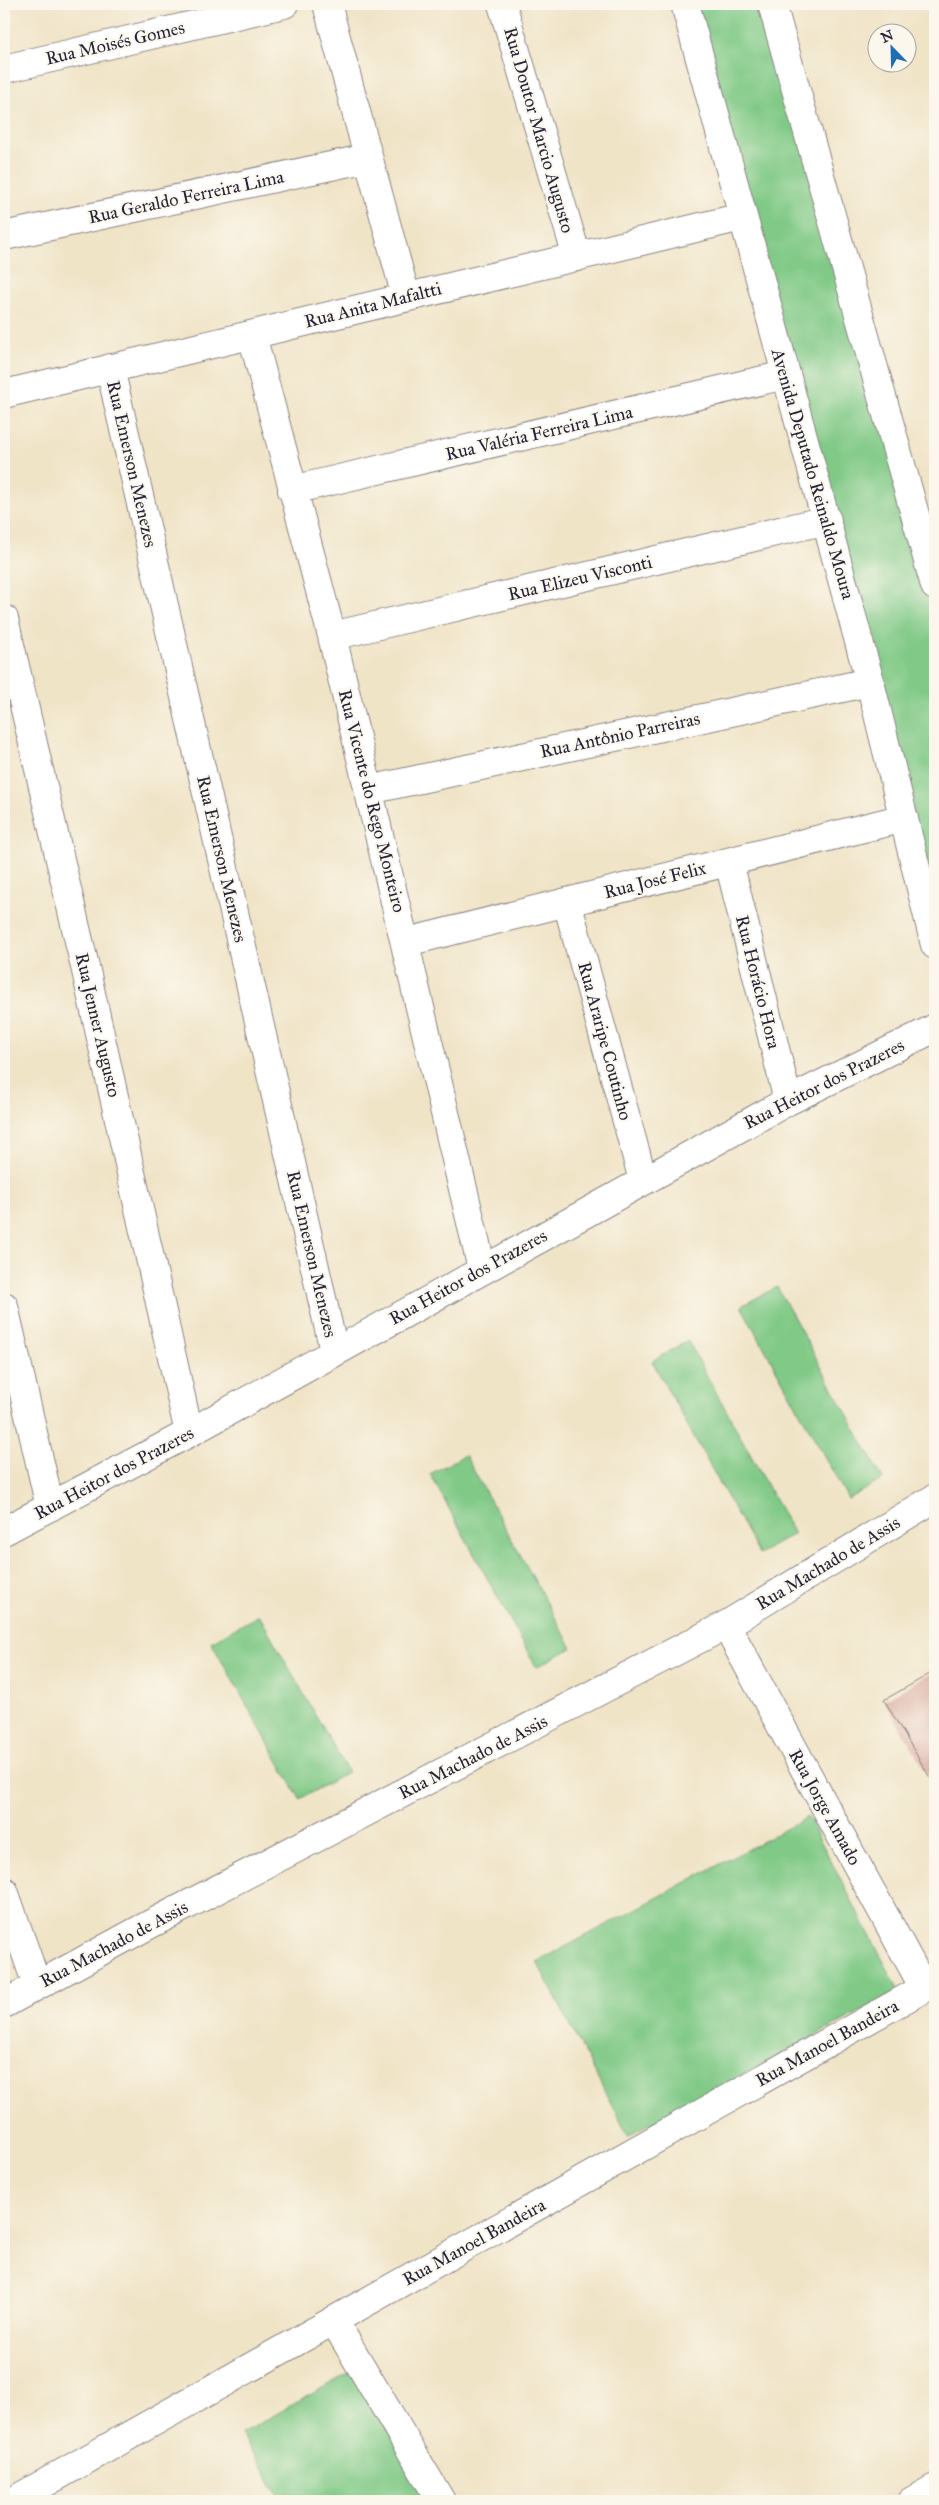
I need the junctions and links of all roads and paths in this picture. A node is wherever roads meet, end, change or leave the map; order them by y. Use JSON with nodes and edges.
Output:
{"nodes":[{"id":1,"x":284,"y":4,"type":"edge"},
{"id":2,"x":327,"y":4,"type":"edge"},
{"id":3,"x":502,"y":4,"type":"edge"},
{"id":4,"x":685,"y":4,"type":"edge"},
{"id":5,"x":772,"y":4,"type":"edge"},
{"id":6,"x":4,"y":69,"type":"edge"},
{"id":7,"x":368,"y":158,"type":"junction"},
{"id":8,"x":742,"y":217,"type":"junction"},
{"id":9,"x":4,"y":236,"type":"edge"},
{"id":10,"x":577,"y":256,"type":"junction"},
{"id":11,"x":406,"y":297,"type":"junction"},
{"id":12,"x":252,"y":335,"type":"junction"},
{"id":13,"x":110,"y":368,"type":"junction"},
{"id":14,"x":785,"y":375,"type":"junction"},
{"id":15,"x":4,"y":394,"type":"edge"},
{"id":16,"x":292,"y":490,"type":"junction"},
{"id":17,"x":827,"y":520,"type":"junction"},
{"id":18,"x":935,"y":586,"type":"edge"},
{"id":19,"x":4,"y":619,"type":"edge"},
{"id":20,"x":332,"y":636,"type":"junction"},
{"id":21,"x":870,"y":682,"type":"junction"},
{"id":22,"x":370,"y":790,"type":"junction"},
{"id":23,"x":904,"y":818,"type":"junction"},
{"id":24,"x":729,"y":862,"type":"junction"},
{"id":25,"x":568,"y":902,"type":"junction"},
{"id":26,"x":407,"y":942,"type":"junction"},
{"id":27,"x":935,"y":945,"type":"edge"},
{"id":28,"x":935,"y":1028,"type":"edge"},
{"id":29,"x":788,"y":1101,"type":"junction"},
{"id":30,"x":642,"y":1180,"type":"junction"},
{"id":31,"x":482,"y":1269,"type":"junction"},
{"id":32,"x":4,"y":1306,"type":"edge"},
{"id":33,"x":334,"y":1350,"type":"junction"},
{"id":34,"x":189,"y":1433,"type":"junction"},
{"id":35,"x":935,"y":1498,"type":"edge"},
{"id":36,"x":50,"y":1507,"type":"junction"},
{"id":37,"x":4,"y":1531,"type":"edge"},
{"id":38,"x":726,"y":1625,"type":"junction"},
{"id":39,"x":4,"y":1891,"type":"edge"},
{"id":40,"x":929,"y":1985,"type":"edge"},
{"id":41,"x":37,"y":1986,"type":"junction"},
{"id":42,"x":4,"y":2004,"type":"edge"},
{"id":43,"x":334,"y":2322,"type":"junction"},
{"id":44,"x":935,"y":2488,"type":"edge"},
{"id":45,"x":13,"y":2501,"type":"edge"},
{"id":46,"x":441,"y":2501,"type":"edge"},
{"id":47,"x":912,"y":2501,"type":"edge"}],
"edges":[{"from":1,"to":6,"type":"street","name":"Rua Moisés Gomes"},
{"from":2,"to":7,"type":"street"},
{"from":3,"to":10,"type":"street","name":"Rua Doutor Marcio Augusto"},
{"from":4,"to":8,"type":"street","name":"Avenida Deputado Reinaldo Moura"},
{"from":5,"to":18,"type":"street"},
{"from":7,"to":9,"type":"street","name":"Rua Geraldo Ferreira Lima"},
{"from":7,"to":11,"type":"street"},
{"from":8,"to":10,"type":"street","name":"Rua Anita Mafaltti"},
{"from":8,"to":14,"type":"street","name":"Avenida Deputado Reinaldo Moura"},
{"from":10,"to":11,"type":"street","name":"Rua Anita Mafaltti"},
{"from":11,"to":12,"type":"street","name":"Rua Anita Mafaltti"},
{"from":12,"to":13,"type":"street","name":"Rua Anita Mafaltti"},
{"from":12,"to":16,"type":"street","name":"Rua Vicente do Rego Monteiro"},
{"from":13,"to":15,"type":"street","name":"Rua Anita Mafaltti"},
{"from":13,"to":33,"type":"street","name":"Rua Emerson Menezes"},
{"from":14,"to":16,"type":"street","name":"Rua Valéria Ferreira Lima"},
{"from":14,"to":17,"type":"street","name":"Avenida Deputado Reinaldo Moura"},
{"from":16,"to":20,"type":"street","name":"Rua Vicente do Rego Monteiro"},
{"from":17,"to":20,"type":"street","name":"Rua Elizeu Visconti"},
{"from":17,"to":21,"type":"street","name":"Avenida Deputado Reinaldo Moura"},
{"from":19,"to":34,"type":"street","name":"Rua Jenner Augusto"},
{"from":20,"to":22,"type":"street","name":"Rua Vicente do Rego Monteiro"},
{"from":21,"to":22,"type":"street","name":"Rua Antônio Parreiras"},
{"from":21,"to":23,"type":"street","name":"Avenida Deputado Reinaldo Moura"},
{"from":22,"to":26,"type":"street","name":"Rua Vicente do Rego Monteiro"},
{"from":23,"to":24,"type":"street","name":"Rua José Felix"},
{"from":23,"to":27,"type":"street","name":"Avenida Deputado Reinaldo Moura"},
{"from":24,"to":25,"type":"street","name":"Rua José Felix"},
{"from":24,"to":29,"type":"street","name":"Rua Horácio Hora"},
{"from":25,"to":26,"type":"street","name":"Rua José Felix"},
{"from":25,"to":30,"type":"street","name":"Rua Araripe Coutinho"},
{"from":26,"to":31,"type":"street","name":"Rua Vicente do Rego Monteiro"},
{"from":28,"to":29,"type":"street","name":"Rua Heitor dos Prazeres"},
{"from":29,"to":30,"type":"street","name":"Rua Heitor dos Prazeres"},
{"from":30,"to":31,"type":"street","name":"Rua Heitor dos Prazeres"},
{"from":31,"to":33,"type":"street","name":"Rua Heitor dos Prazeres"},
{"from":32,"to":36,"type":"street"},
{"from":33,"to":34,"type":"street","name":"Rua Heitor dos Prazeres"},
{"from":34,"to":36,"type":"street","name":"Rua Heitor dos Prazeres"},
{"from":35,"to":38,"type":"street","name":"Rua Machado de Assis"},
{"from":36,"to":37,"type":"street","name":"Rua Heitor dos Prazeres"},
{"from":38,"to":40,"type":"street","name":"Rua Jorge Amado"},
{"from":38,"to":41,"type":"street","name":"Rua Machado de Assis"},
{"from":39,"to":41,"type":"street"},
{"from":40,"to":43,"type":"street","name":"Rua Manoel Bandeira"},
{"from":41,"to":42,"type":"street","name":"Rua Machado de Assis"},
{"from":43,"to":45,"type":"street","name":"Rua Manoel Bandeira"},
{"from":43,"to":46,"type":"street"},
{"from":44,"to":47,"type":"street"}]}
